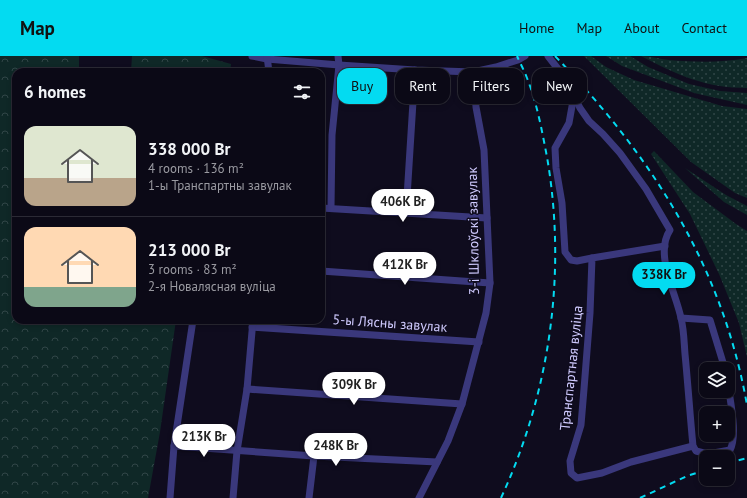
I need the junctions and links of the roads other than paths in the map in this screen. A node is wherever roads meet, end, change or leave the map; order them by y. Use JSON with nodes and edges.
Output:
{"nodes":[{"id":1,"x":252,"y":56,"type":"edge"},
{"id":2,"x":338,"y":56,"type":"edge"},
{"id":3,"x":525,"y":56,"type":"edge"},
{"id":4,"x":548,"y":56,"type":"edge"},
{"id":5,"x":267,"y":57,"type":"edge"},
{"id":6,"x":339,"y":65,"type":"junction"},
{"id":7,"x":268,"y":68,"type":"edge"},
{"id":8,"x":491,"y":68,"type":"edge"},
{"id":9,"x":557,"y":68,"type":"edge"},
{"id":10,"x":395,"y":69,"type":"edge"},
{"id":11,"x":413,"y":104,"type":"edge"},
{"id":12,"x":476,"y":104,"type":"edge"},
{"id":13,"x":572,"y":104,"type":"edge"},
{"id":14,"x":578,"y":104,"type":"edge"},
{"id":15,"x":325,"y":208,"type":"edge"},
{"id":16,"x":331,"y":208,"type":"junction"},
{"id":17,"x":406,"y":213,"type":"junction"},
{"id":18,"x":487,"y":218,"type":"junction"},
{"id":19,"x":665,"y":246,"type":"junction"},
{"id":20,"x":592,"y":258,"type":"junction"},
{"id":21,"x":325,"y":271,"type":"edge"},
{"id":22,"x":490,"y":283,"type":"junction"},
{"id":23,"x":681,"y":318,"type":"junction"},
{"id":24,"x":192,"y":324,"type":"edge"},
{"id":25,"x":252,"y":324,"type":"edge"},
{"id":26,"x":479,"y":342,"type":"junction"},
{"id":27,"x":723,"y":362,"type":"edge"},
{"id":28,"x":247,"y":389,"type":"junction"},
{"id":29,"x":730,"y":398,"type":"edge"},
{"id":30,"x":462,"y":404,"type":"junction"},
{"id":31,"x":174,"y":446,"type":"junction"},
{"id":32,"x":692,"y":446,"type":"junction"},
{"id":33,"x":236,"y":451,"type":"junction"},
{"id":34,"x":314,"y":456,"type":"junction"},
{"id":35,"x":437,"y":462,"type":"junction"},
{"id":36,"x":170,"y":498,"type":"edge"},
{"id":37,"x":233,"y":498,"type":"edge"},
{"id":38,"x":309,"y":498,"type":"edge"},
{"id":39,"x":419,"y":498,"type":"edge"}],
"edges":[{"from":1,"to":5,"type":"street"},
{"from":2,"to":6,"type":"street"},
{"from":3,"to":8,"type":"street"},
{"from":4,"to":9,"type":"street"},
{"from":5,"to":6,"type":"street"},
{"from":5,"to":7,"type":"street"},
{"from":6,"to":10,"type":"street"},
{"from":6,"to":16,"type":"street"},
{"from":11,"to":17,"type":"street"},
{"from":12,"to":18,"type":"street","name":"3-і Шклоўскі завулак"},
{"from":13,"to":20,"type":"street"},
{"from":14,"to":19,"type":"street"},
{"from":15,"to":16,"type":"street"},
{"from":16,"to":17,"type":"street"},
{"from":17,"to":18,"type":"street"},
{"from":18,"to":22,"type":"street","name":"3-і Шклоўскі завулак"},
{"from":19,"to":20,"type":"street"},
{"from":19,"to":23,"type":"street"},
{"from":20,"to":32,"type":"street","name":"Транспартная вуліца"},
{"from":21,"to":22,"type":"street"},
{"from":22,"to":26,"type":"street","name":"3-і Шклоўскі завулак"},
{"from":23,"to":27,"type":"street"},
{"from":23,"to":32,"type":"street"},
{"from":24,"to":31,"type":"street"},
{"from":25,"to":26,"type":"street","name":"5-ы Лясны завулак"},
{"from":25,"to":28,"type":"street"},
{"from":26,"to":30,"type":"street","name":"3-і Шклоўскі завулак"},
{"from":28,"to":30,"type":"street"},
{"from":28,"to":33,"type":"street"},
{"from":29,"to":32,"type":"street"},
{"from":30,"to":35,"type":"street","name":"3-і Шклоўскі завулак"},
{"from":31,"to":33,"type":"street"},
{"from":31,"to":36,"type":"street"},
{"from":33,"to":34,"type":"street"},
{"from":33,"to":37,"type":"street"},
{"from":34,"to":35,"type":"street"},
{"from":34,"to":38,"type":"street"},
{"from":35,"to":39,"type":"street","name":"3-і Шклоўскі завулак"}]}
